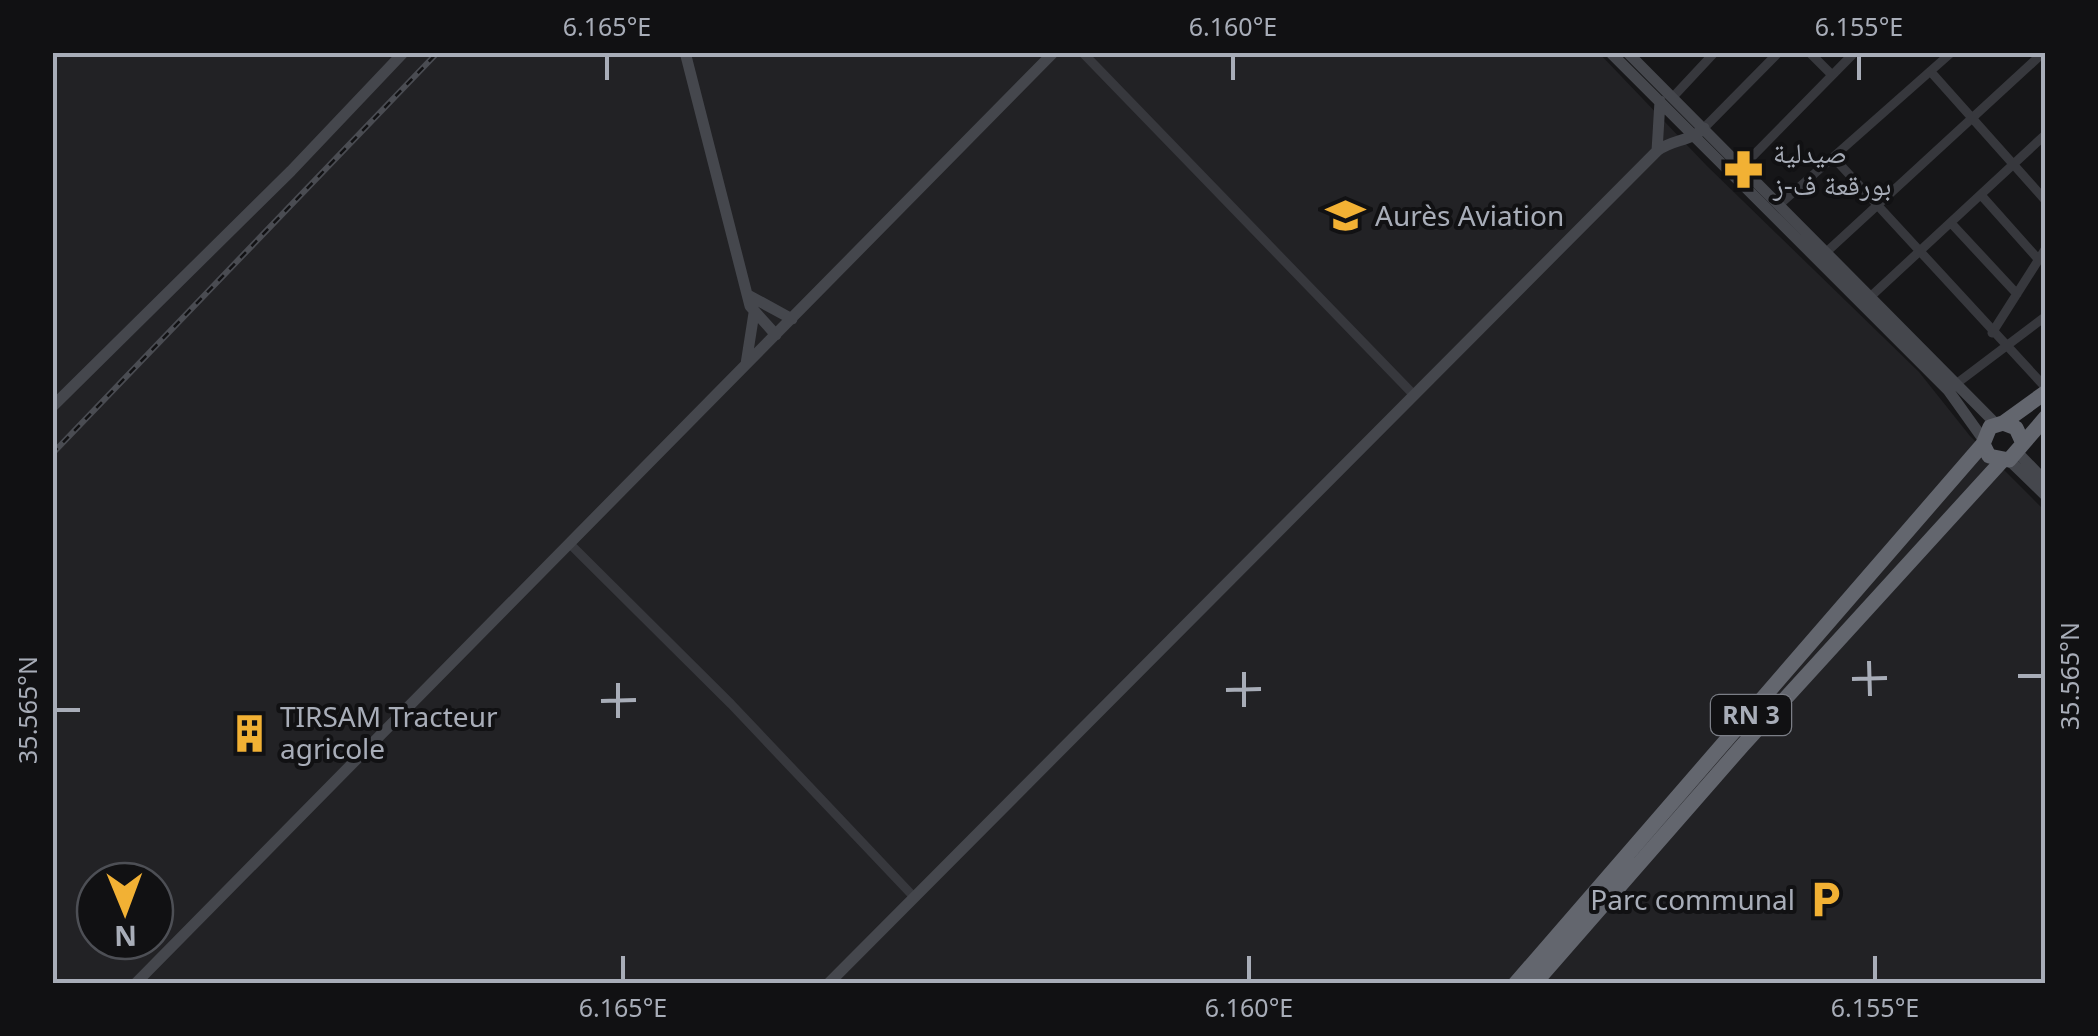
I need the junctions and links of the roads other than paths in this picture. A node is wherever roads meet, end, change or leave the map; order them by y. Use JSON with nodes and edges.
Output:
{"nodes":[{"id":1,"x":404,"y":52,"type":"edge"},
{"id":2,"x":685,"y":52,"type":"edge"},
{"id":3,"x":1054,"y":52,"type":"edge"},
{"id":4,"x":1082,"y":52,"type":"edge"},
{"id":5,"x":1610,"y":52,"type":"edge"},
{"id":6,"x":1715,"y":52,"type":"edge"},
{"id":7,"x":1779,"y":52,"type":"edge"},
{"id":8,"x":1809,"y":52,"type":"edge"},
{"id":9,"x":1855,"y":52,"type":"edge"},
{"id":10,"x":1952,"y":52,"type":"edge"},
{"id":11,"x":2044,"y":52,"type":"edge"},
{"id":12,"x":1636,"y":55,"type":"edge"},
{"id":13,"x":1043,"y":59,"type":"edge"},
{"id":14,"x":1930,"y":72,"type":"junction"},
{"id":15,"x":1832,"y":75,"type":"junction"},
{"id":16,"x":1666,"y":99,"type":"junction"},
{"id":17,"x":1674,"y":115,"type":"junction"},
{"id":18,"x":1973,"y":120,"type":"junction"},
{"id":19,"x":1700,"y":133,"type":"junction"},
{"id":20,"x":2046,"y":134,"type":"edge"},
{"id":21,"x":1669,"y":141,"type":"junction"},
{"id":22,"x":1657,"y":151,"type":"junction"},
{"id":23,"x":1834,"y":158,"type":"junction"},
{"id":24,"x":2013,"y":165,"type":"junction"},
{"id":25,"x":1742,"y":167,"type":"junction"},
{"id":26,"x":1981,"y":195,"type":"junction"},
{"id":27,"x":2046,"y":201,"type":"edge"},
{"id":28,"x":1780,"y":205,"type":"junction"},
{"id":29,"x":1879,"y":207,"type":"junction"},
{"id":30,"x":1951,"y":224,"type":"junction"},
{"id":31,"x":2046,"y":248,"type":"edge"},
{"id":32,"x":1921,"y":252,"type":"junction"},
{"id":33,"x":1822,"y":256,"type":"junction"},
{"id":34,"x":2039,"y":260,"type":"junction"},
{"id":35,"x":2017,"y":294,"type":"junction"},
{"id":36,"x":748,"y":295,"type":"junction"},
{"id":37,"x":1866,"y":300,"type":"junction"},
{"id":38,"x":754,"y":314,"type":"junction"},
{"id":39,"x":2046,"y":316,"type":"edge"},
{"id":40,"x":792,"y":319,"type":"junction"},
{"id":41,"x":1992,"y":333,"type":"junction"},
{"id":42,"x":776,"y":335,"type":"junction"},
{"id":43,"x":2003,"y":346,"type":"junction"},
{"id":44,"x":746,"y":366,"type":"junction"},
{"id":45,"x":1952,"y":386,"type":"junction"},
{"id":46,"x":2046,"y":390,"type":"edge"},
{"id":47,"x":1414,"y":394,"type":"junction"},
{"id":48,"x":52,"y":407,"type":"edge"},
{"id":49,"x":2046,"y":417,"type":"edge"},
{"id":50,"x":1999,"y":423,"type":"junction"},
{"id":51,"x":1983,"y":442,"type":"junction"},
{"id":52,"x":2013,"y":454,"type":"junction"},
{"id":53,"x":2046,"y":482,"type":"edge"},
{"id":54,"x":2046,"y":496,"type":"edge"},
{"id":55,"x":570,"y":544,"type":"junction"},
{"id":56,"x":1736,"y":742,"type":"junction"},
{"id":57,"x":913,"y":896,"type":"junction"},
{"id":58,"x":135,"y":984,"type":"edge"},
{"id":59,"x":828,"y":984,"type":"edge"},
{"id":60,"x":1515,"y":984,"type":"edge"},
{"id":61,"x":1534,"y":984,"type":"edge"}],
"edges":[{"from":1,"to":48,"type":"street"},
{"from":2,"to":36,"type":"street"},
{"from":3,"to":13,"type":"street"},
{"from":4,"to":47,"type":"street"},
{"from":5,"to":16,"type":"street"},
{"from":6,"to":16,"type":"street"},
{"from":7,"to":19,"type":"street"},
{"from":8,"to":15,"type":"street"},
{"from":9,"to":15,"type":"street"},
{"from":10,"to":14,"type":"street"},
{"from":11,"to":18,"type":"street"},
{"from":12,"to":16,"type":"street"},
{"from":13,"to":40,"type":"street"},
{"from":14,"to":18,"type":"street"},
{"from":14,"to":23,"type":"street"},
{"from":15,"to":25,"type":"street"},
{"from":16,"to":17,"type":"street"},
{"from":16,"to":19,"type":"street"},
{"from":16,"to":22,"type":"street"},
{"from":17,"to":19,"type":"street"},
{"from":17,"to":21,"type":"street"},
{"from":18,"to":24,"type":"street"},
{"from":18,"to":29,"type":"street"},
{"from":19,"to":21,"type":"street"},
{"from":19,"to":25,"type":"street"},
{"from":19,"to":33,"type":"street"},
{"from":20,"to":24,"type":"street"},
{"from":21,"to":22,"type":"street"},
{"from":22,"to":47,"type":"street"},
{"from":23,"to":28,"type":"street"},
{"from":23,"to":29,"type":"street"},
{"from":24,"to":26,"type":"street"},
{"from":24,"to":27,"type":"street"},
{"from":25,"to":28,"type":"street"},
{"from":26,"to":30,"type":"street"},
{"from":26,"to":34,"type":"street"},
{"from":28,"to":33,"type":"street"},
{"from":29,"to":32,"type":"street"},
{"from":29,"to":33,"type":"street"},
{"from":30,"to":32,"type":"street"},
{"from":30,"to":35,"type":"street"},
{"from":31,"to":34,"type":"street"},
{"from":32,"to":37,"type":"street"},
{"from":32,"to":41,"type":"street"},
{"from":33,"to":37,"type":"street"},
{"from":34,"to":35,"type":"street"},
{"from":35,"to":41,"type":"street"},
{"from":36,"to":38,"type":"street"},
{"from":36,"to":40,"type":"street"},
{"from":37,"to":45,"type":"street"},
{"from":38,"to":42,"type":"street"},
{"from":38,"to":44,"type":"street"},
{"from":39,"to":43,"type":"street"},
{"from":40,"to":42,"type":"street"},
{"from":41,"to":43,"type":"street"},
{"from":42,"to":44,"type":"street"},
{"from":43,"to":45,"type":"street"},
{"from":43,"to":46,"type":"street"},
{"from":44,"to":55,"type":"street"},
{"from":45,"to":50,"type":"street"},
{"from":45,"to":51,"type":"street"},
{"from":46,"to":50,"type":"highway"},
{"from":47,"to":57,"type":"street"},
{"from":49,"to":52,"type":"highway","number":"RN 3"},
{"from":50,"to":51,"type":"highway"},
{"from":50,"to":52,"type":"highway"},
{"from":51,"to":52,"type":"highway"},
{"from":51,"to":56,"type":"highway","number":"RN 3"},
{"from":52,"to":53,"type":"street"},
{"from":52,"to":54,"type":"street"},
{"from":52,"to":56,"type":"highway","number":"RN 3"},
{"from":55,"to":57,"type":"street"},
{"from":55,"to":58,"type":"street"},
{"from":56,"to":60,"type":"highway","number":"RN 3"},
{"from":56,"to":61,"type":"highway","number":"RN 3"},
{"from":57,"to":59,"type":"street"}]}
